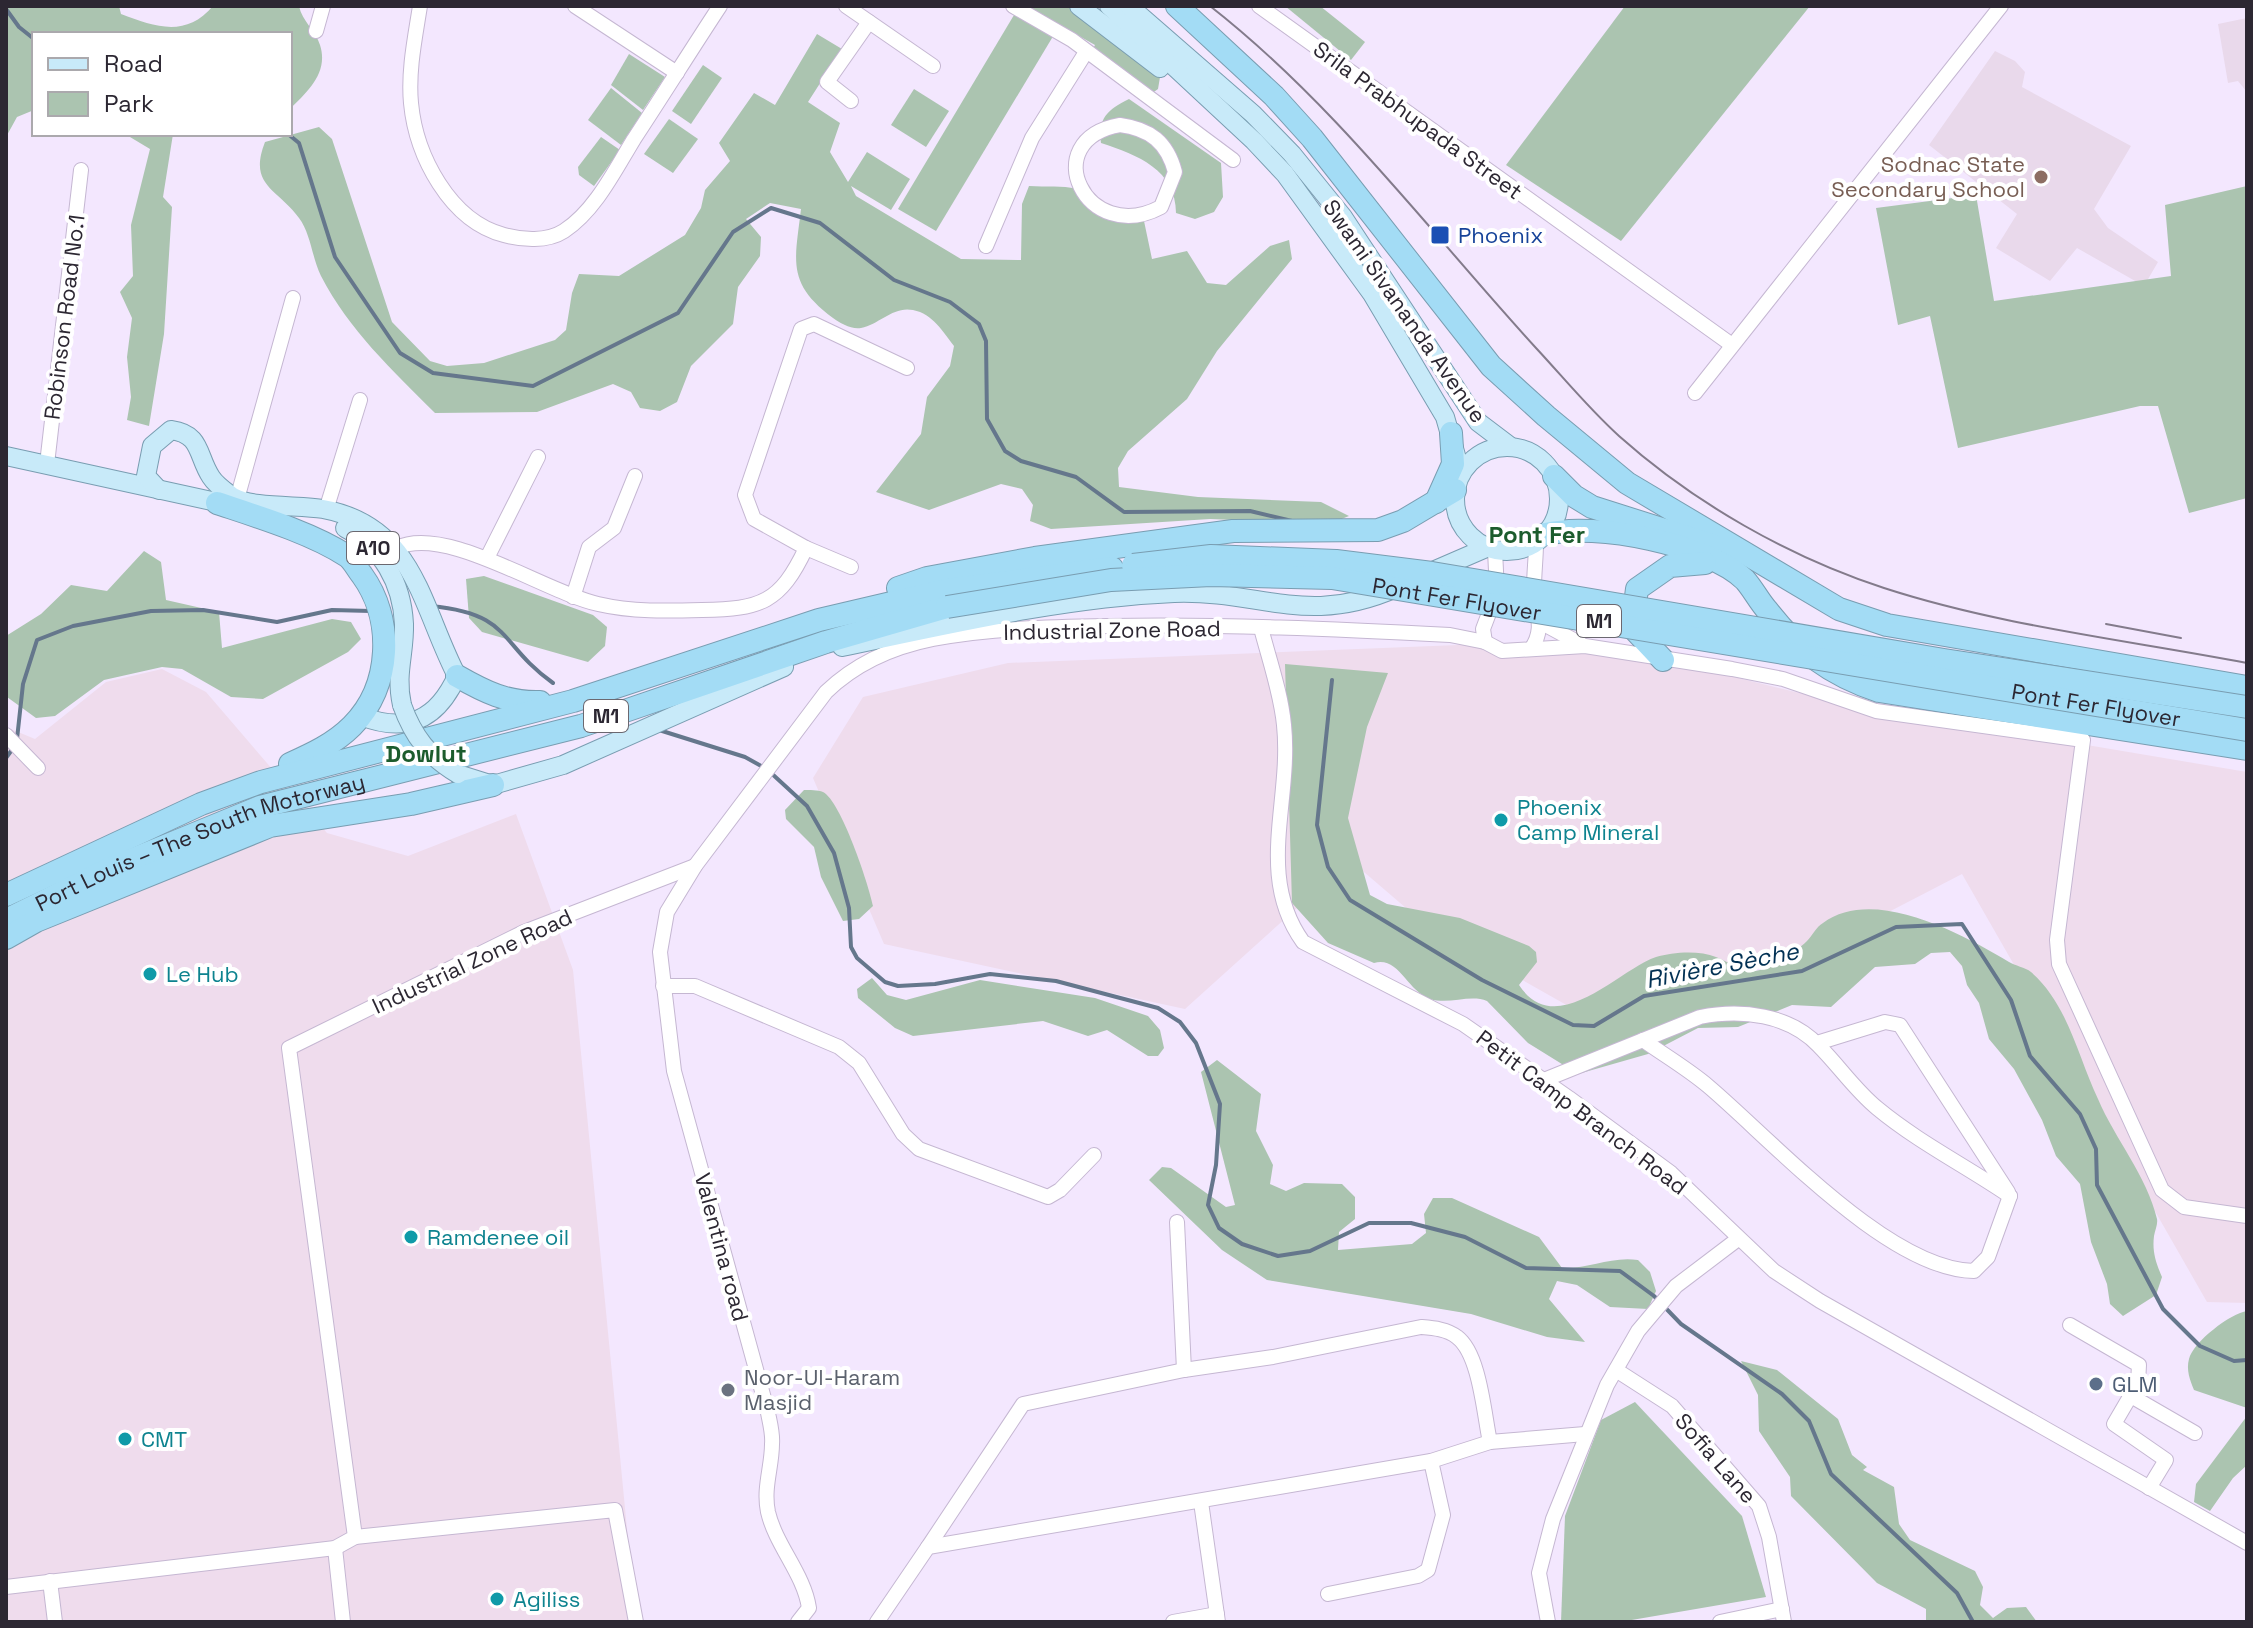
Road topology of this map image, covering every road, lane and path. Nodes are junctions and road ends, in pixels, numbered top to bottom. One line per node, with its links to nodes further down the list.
1 (323, 6): 14 (street)
2 (420, 6): 17 (street)
3 (575, 6): 17 (street)
4 (720, 6): 17 (street)
5 (846, 6): 13 (street)
6 (1013, 6): 15 (street)
7 (1079, 6): 21 (main road)
8 (1109, 6): 21 (main road)
9 (1129, 6): 31 (main road, Swami Sivananda Avenue)
10 (1177, 6): 51 (highway)
11 (1259, 6): 26 (street, Srila Prabhupada Street)
12 (2001, 6): 26 (street)
13 (869, 22): 16 (street); 18 (street)
14 (316, 31)
15 (1086, 52): 19 (street); 24 (street)
16 (933, 66)
17 (677, 73)
18 (851, 101)
19 (1161, 108): 20 (street); 22 (street)
20 (1150, 133): 20 (street)
21 (1254, 141): 30 (main road)
22 (1233, 160)
23 (81, 170): 35 (street, Robinson Road No.1)
24 (986, 246)
25 (293, 298): 41 (street)
26 (1732, 345): 28 (street)
27 (907, 368): 46 (street)
28 (1695, 393)
29 (360, 400): 43 (street)
30 (1451, 433): 39 (main road); 42 (highway)
31 (1511, 447): 37 (main road); 39 (main road)
32 (6, 456): 35 (main road, A10)
33 (538, 457): 48 (street)
34 (147, 463): 38 (main road); 40 (main road); 41 (main road)
35 (47, 464): 38 (main road, A10)
36 (635, 476): 52 (street)
37 (1554, 476): 44 (main road); 51 (highway)
38 (111, 479): 40 (main road, A10)
39 (1458, 482): 42 (highway); 47 (main road)
40 (159, 490): 41 (main road, A10)
41 (227, 501): 43 (main road); 69 (highway); 74 (main road, A10, bridge)
42 (1436, 503): 58 (highway)
43 (326, 510): 45 (main road)
44 (1541, 538): 47 (main road); 49 (highway); 55 (street)
45 (397, 548): 48 (street); 65 (main road)
46 (806, 548): 50 (street); 52 (street)
47 (1491, 549): 54 (street); 64 (main road)
48 (487, 558): 52 (street)
49 (1718, 561): 63 (highway); 72 (highway)
50 (851, 567)
51 (1787, 577): 66 (highway)
52 (573, 597)
53 (947, 599): 58 (highway, Port Louis – The South Motorway / M1); 59 (highway, Port Louis – The South Motorway / M1); 68 (highway, Pont Fer Flyover / M1, bridge); 70 (highway, Pont Fer Flyover / M1, bridge)
54 (1485, 622): 57 (street); 60 (street)
55 (1540, 622): 61 (street); 62 (street)
56 (1261, 628): 57 (street, Industrial Zone Road); 76 (street, Industrial Zone Road); 85 (street, Petit Camp Branch Road)
57 (1450, 635): 60 (street)
58 (761, 638): 67 (highway, Port Louis – The South Motorway / M1)
59 (826, 642): 64 (highway); 78 (highway, Port Louis – The South Motorway / M1)
60 (1485, 642): 62 (street)
61 (1585, 646): 62 (street); 63 (street)
62 (1531, 649)
63 (1663, 660): 88 (street)
64 (768, 673): 74 (main road)
65 (457, 676): 67 (highway); 69 (main road)
66 (2247, 687)
67 (573, 701): 75 (highway, Port Louis – The South Motorway / M1)
68 (2247, 707)
69 (361, 716): 75 (highway)
70 (2247, 730)
71 (6, 735): 73 (street)
72 (2247, 749)
73 (38, 768)
74 (493, 785): 79 (highway)
75 (201, 804): 77 (highway, Port Louis – The South Motorway / M1)
76 (695, 866): 82 (street, Valentina road); 101 (street, Industrial Zone Road)
77 (6, 895)
78 (6, 920)
79 (36, 921): 80 (highway); 81 (highway)
80 (6, 927)
81 (6, 938)
82 (663, 986): 86 (street); 113 (street, Valentina road)
83 (1643, 1040): 84 (street); 85 (street); 87 (street)
84 (1817, 1043): 87 (street); 87 (street)
85 (1544, 1080): 90 (street, Petit Camp Branch Road)
86 (1094, 1155)
87 (2010, 1196)
88 (2247, 1216)
89 (1177, 1222): 92 (street)
90 (1738, 1239): 93 (street); 99 (street, Petit Camp Branch Road)
91 (2070, 1325): 94 (street)
92 (1184, 1370): 97 (street); 103 (street)
93 (1616, 1370): 96 (street); 108 (street, Sofia Lane)
94 (2131, 1396): 95 (street); 99 (street)
95 (2195, 1433)
96 (1585, 1434): 97 (street); 116 (street)
97 (1490, 1442): 98 (street)
98 (1431, 1461): 100 (street); 107 (street)
99 (2149, 1488): 102 (street, Petit Camp Branch Road)
100 (1201, 1502): 103 (street); 109 (street)
101 (355, 1537): 104 (street); 112 (street)
102 (2247, 1543)
103 (928, 1547): 114 (street)
104 (335, 1548): 105 (street); 111 (street)
105 (50, 1581): 106 (street); 110 (street)
106 (6, 1587)
107 (1328, 1594)
108 (1783, 1616): 117 (street)
109 (1218, 1618): 115 (street)
110 (55, 1622)
111 (343, 1622)
112 (636, 1622)
113 (798, 1622)
114 (877, 1622)
115 (1173, 1622)
116 (1548, 1622)
117 (1720, 1622)

